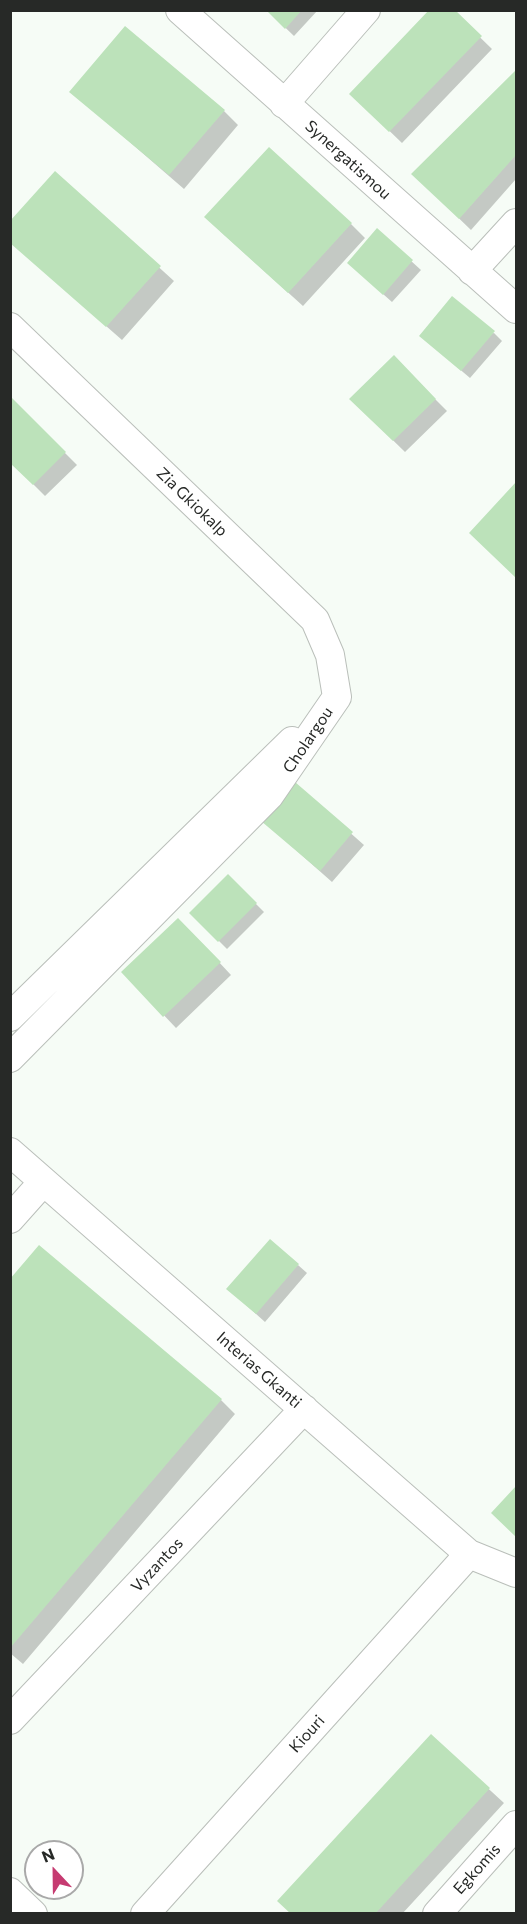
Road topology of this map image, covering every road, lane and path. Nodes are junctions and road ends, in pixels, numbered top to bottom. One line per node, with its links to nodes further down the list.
1 (180, 10): 3 (street, Synergatismou)
2 (366, 10): 3 (street)
3 (284, 104): 5 (street, Synergatismou)
4 (516, 223): 5 (street)
5 (472, 271): 6 (street, Synergatismou)
6 (516, 309)
7 (10, 327): 8 (street, Zia Gkiokalp)
8 (337, 697): 9 (street, Cholargou); 10 (street, Cholargou)
9 (10, 1017)
10 (10, 1058)
11 (10, 1152): 12 (street, Interias Gkanti)
12 (42, 1182): 13 (street); 14 (street, Interias Gkanti)
13 (10, 1219)
14 (304, 1409): 15 (street, Interias Gkanti); 17 (street, Vyzantos)
15 (469, 1554): 16 (street, Interias Gkanti); 21 (street, Kiouri)
16 (516, 1574)
17 (10, 1720)
18 (516, 1825): 22 (street, Egkomis)
19 (10, 1892): 20 (street)
20 (33, 1914)
21 (146, 1914)
22 (437, 1914)

